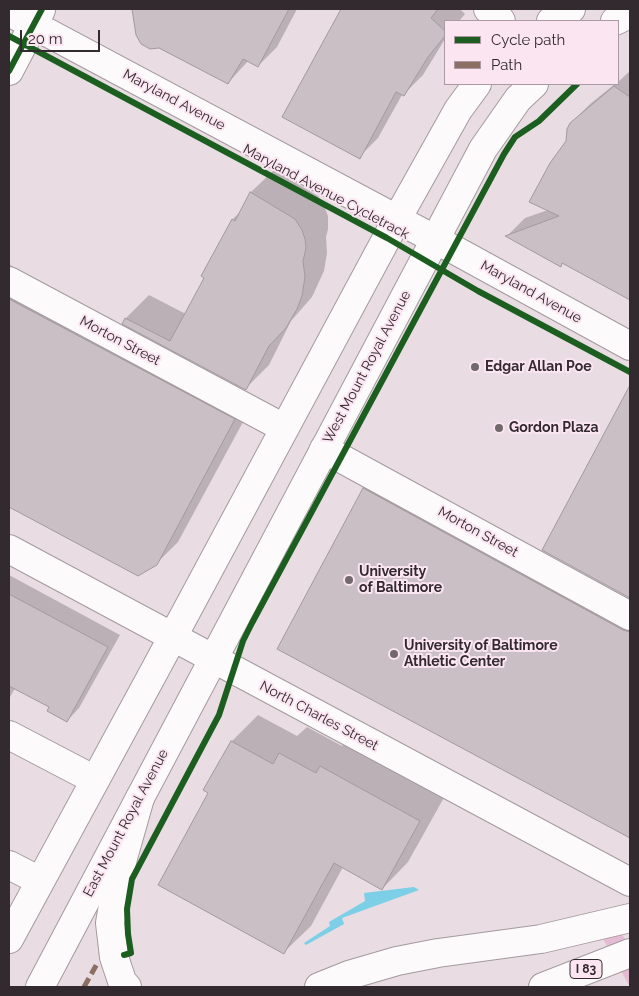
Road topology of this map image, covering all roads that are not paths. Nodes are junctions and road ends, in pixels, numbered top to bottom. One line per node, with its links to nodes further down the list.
1 (488, 9): 7 (main road)
2 (551, 9): 8 (main road)
3 (571, 9): 9 (main road)
4 (9, 12): 6 (main road, Maryland Avenue)
5 (630, 14): 10 (main road)
6 (38, 17): 11 (main road); 14 (main road, Maryland Avenue)
7 (500, 20)
8 (540, 20)
9 (552, 20)
10 (617, 20)
11 (9, 72)
12 (476, 85): 14 (main road)
13 (533, 85): 15 (main road, West Mount Royal Avenue)
14 (397, 219): 15 (main road, Maryland Avenue); 18 (main road)
15 (435, 239): 17 (main road, Maryland Avenue); 19 (main road, West Mount Royal Avenue)
16 (9, 281): 18 (main road, Morton Street)
17 (630, 346)
18 (284, 428): 22 (main road)
19 (324, 449): 21 (main road, Morton Street); 23 (main road, West Mount Royal Avenue)
20 (9, 549): 22 (main road, North Charles Street)
21 (630, 616)
22 (173, 638): 23 (main road, North Charles Street); 25 (main road)
23 (213, 659): 26 (main road, East Mount Royal Avenue); 29 (main road, North Charles Street)
24 (9, 735): 25 (main road)
25 (95, 780): 28 (main road)
26 (140, 798): 33 (main road, East Mount Royal Avenue); 34 (main road)
27 (9, 865): 28 (main road)
28 (40, 881): 31 (main road)
29 (630, 882)
30 (630, 918): 35 (main road)
31 (9, 938)
32 (630, 953): 36 (main road, I 83)
33 (40, 987)
34 (127, 987)
35 (319, 987)
36 (543, 987)

